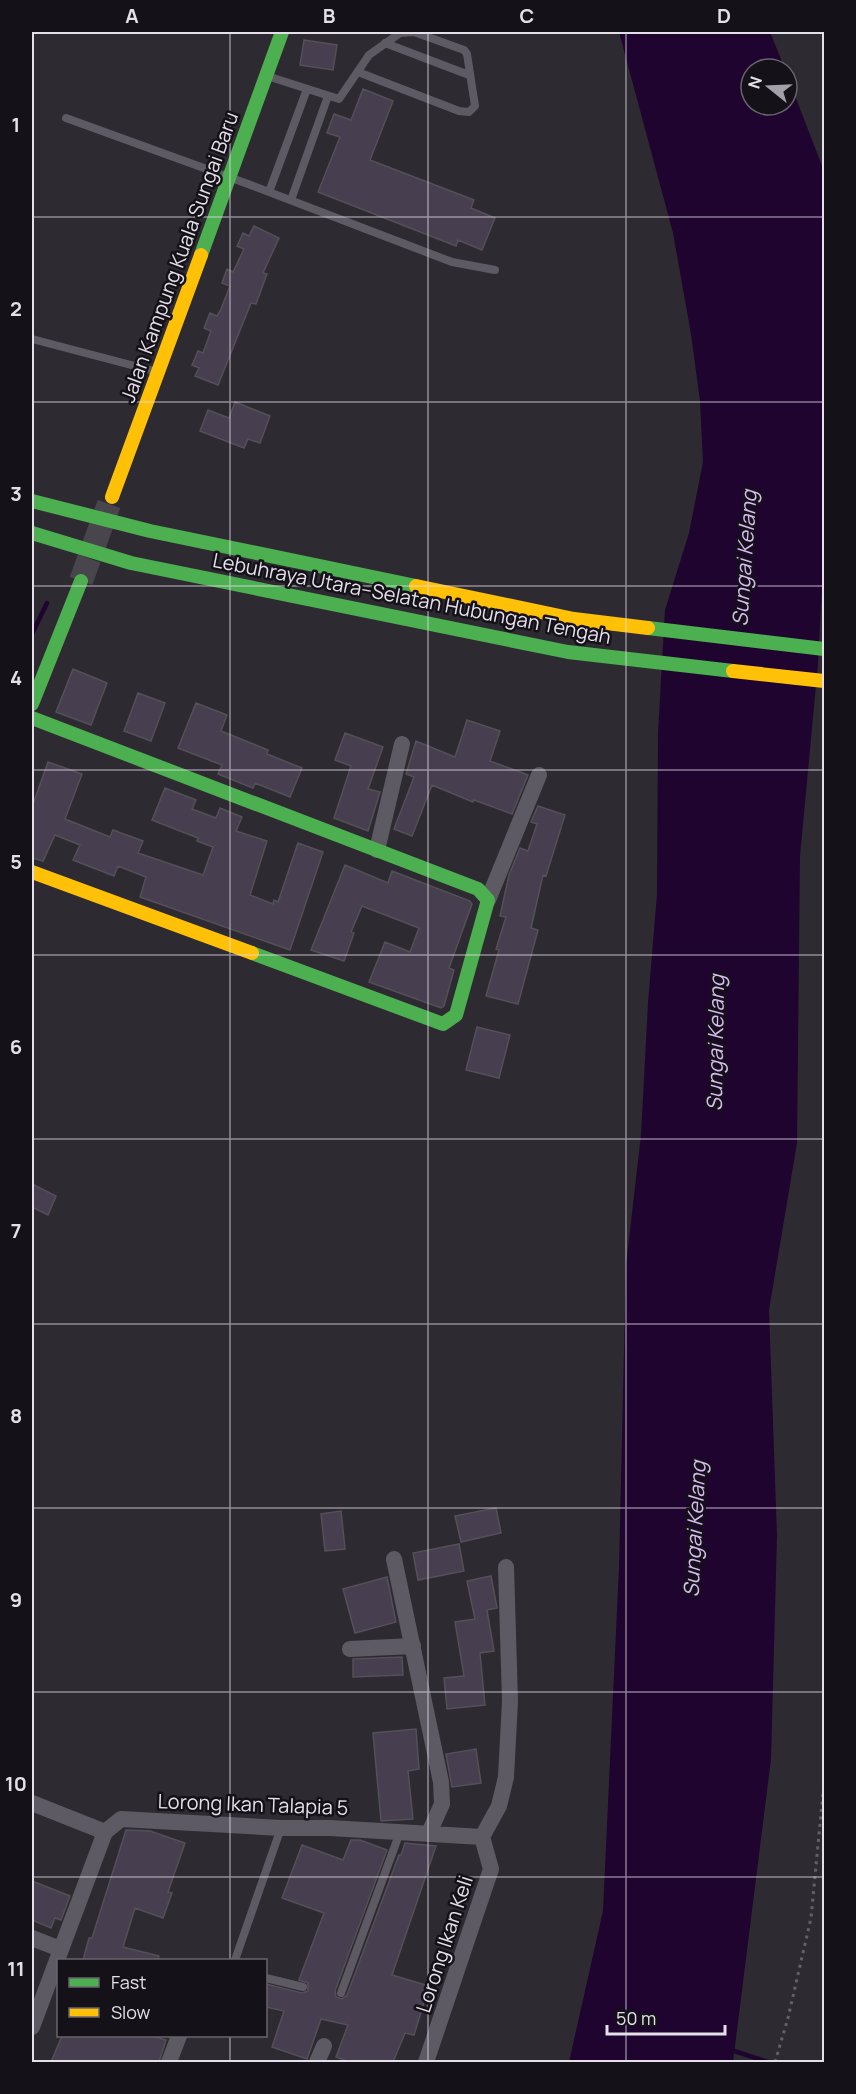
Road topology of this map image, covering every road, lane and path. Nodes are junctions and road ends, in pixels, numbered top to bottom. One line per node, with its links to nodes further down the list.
1 (282, 32): 5 (main road, Jalan Kampung Kuala Sungai Baru)
2 (385, 43): 3 (lane); 4 (lane); 4 (lane)
3 (358, 72): 4 (lane); 7 (lane)
4 (469, 75)
5 (267, 76): 6 (lane); 9 (main road, Jalan Kampung Kuala Sungai Baru)
6 (307, 88): 7 (lane); 10 (lane)
7 (328, 96): 11 (lane)
8 (66, 118): 9 (lane)
9 (229, 178): 10 (lane); 14 (main road, Jalan Kampung Kuala Sungai Baru)
10 (269, 192): 11 (lane)
11 (291, 200): 12 (lane)
12 (495, 270)
13 (32, 339): 14 (lane)
14 (158, 372): 15 (main road, Jalan Kampung Kuala Sungai Baru)
15 (112, 496)
16 (32, 501): 19 (main road, Lebuhraya Utara–Selatan Hubungan Tengah)
17 (32, 533): 20 (main road, Lebuhraya Utara–Selatan Hubungan Tengah)
18 (81, 581): 21 (main road)
19 (825, 649)
20 (825, 681)
21 (32, 704)
22 (32, 718): 25 (main road)
23 (402, 744): 25 (street)
24 (539, 775): 27 (street)
25 (377, 850): 27 (main road)
26 (32, 872): 27 (main road)
27 (488, 900)
28 (394, 1559): 30 (street)
29 (506, 1567): 38 (street)
30 (413, 1646): 31 (street); 37 (street)
31 (350, 1649)
32 (825, 1782): 51 (path)
33 (32, 1803): 35 (street)
34 (281, 1828): 35 (street, Lorong Ikan Talapia 5); 36 (street, Lorong Ikan Talapia 5); 41 (lane)
35 (105, 1832): 40 (street)
36 (400, 1832): 37 (street, Lorong Ikan Talapia 5); 44 (lane)
37 (429, 1833): 38 (street, Lorong Ikan Talapia 5)
38 (482, 1837): 50 (street, Lorong Ikan Keli)
39 (32, 1938): 40 (street)
40 (60, 1950): 45 (street)
41 (235, 1959)
42 (267, 1978): 43 (lane)
43 (303, 1987)
44 (341, 1994)
45 (32, 2027)
46 (179, 2037): 48 (street)
47 (324, 2046): 49 (street)
48 (169, 2062)
49 (317, 2062)
50 (426, 2062)
51 (776, 2062)

